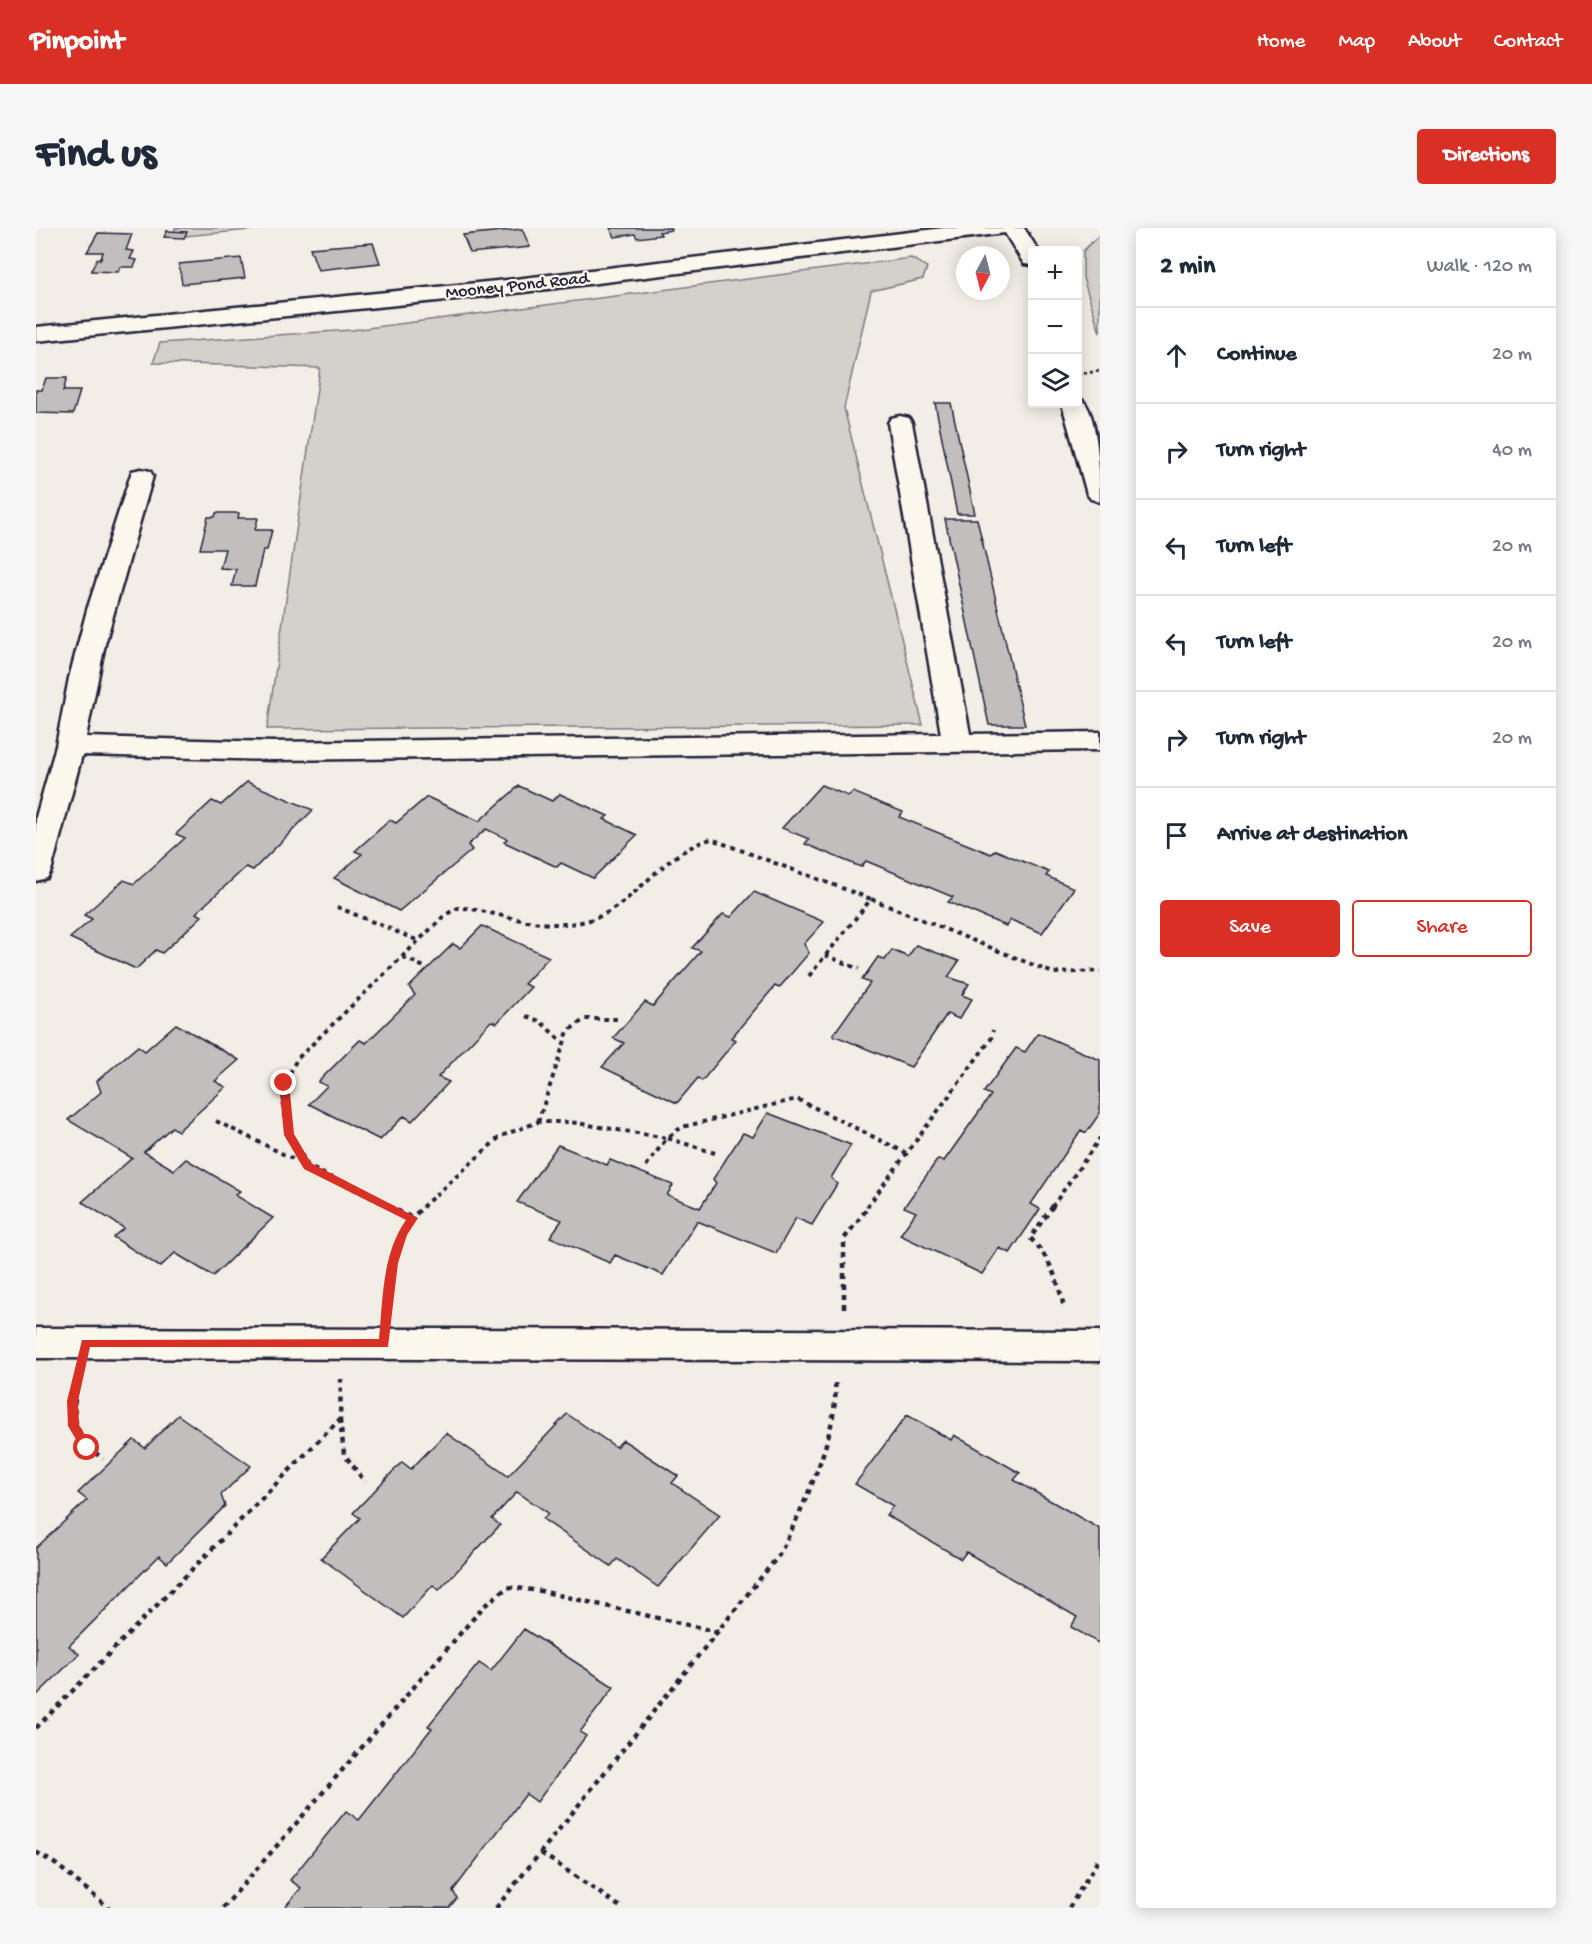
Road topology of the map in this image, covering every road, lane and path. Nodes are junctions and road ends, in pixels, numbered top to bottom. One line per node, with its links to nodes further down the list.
1 (998, 228): 4 (street, Mooney Pond Road)
2 (1013, 228): 3 (street)
3 (1028, 252)
4 (36, 334)
5 (1100, 371): 6 (path)
6 (1082, 374)
7 (1075, 408): 10 (street)
8 (900, 423): 12 (street)
9 (141, 476): 13 (street)
10 (1100, 494)
11 (1100, 741): 12 (street)
12 (957, 743): 13 (street)
13 (70, 746): 14 (street)
14 (36, 871)
15 (871, 898): 17 (path); 18 (path); 22 (path)
16 (337, 907): 17 (path)
17 (419, 941): 19 (path)
18 (825, 955): 21 (path); 23 (path)
19 (403, 957): 20 (path); 34 (path)
20 (424, 967)
21 (859, 969)
22 (1100, 971)
23 (809, 976)
24 (526, 1016): 27 (path)
25 (617, 1019): 27 (path)
26 (993, 1030): 33 (path)
27 (561, 1041): 29 (path)
28 (216, 1121): 34 (path)
29 (538, 1122): 30 (path); 36 (path)
30 (667, 1138): 32 (path); 33 (path); 35 (path)
31 (1100, 1138): 42 (path)
32 (715, 1153)
33 (906, 1153): 41 (path)
34 (308, 1166): 36 (path)
35 (646, 1166)
36 (413, 1218): 39 (path)
37 (36, 1343): 38 (street)
38 (86, 1343): 40 (street); 44 (path)
39 (384, 1343): 40 (street); 41 (street)
40 (342, 1344): 43 (path)
41 (838, 1345): 42 (street); 46 (path)
42 (1086, 1346)
43 (340, 1419): 45 (path); 47 (path)
44 (103, 1459)
45 (365, 1482)
46 (718, 1632): 49 (path); 52 (path)
47 (36, 1728)
48 (36, 1852): 51 (path)
49 (541, 1853): 53 (path); 54 (path)
50 (1100, 1857): 55 (path)
51 (109, 1908)
52 (223, 1908)
53 (496, 1908)
54 (622, 1908)
55 (1069, 1908)

